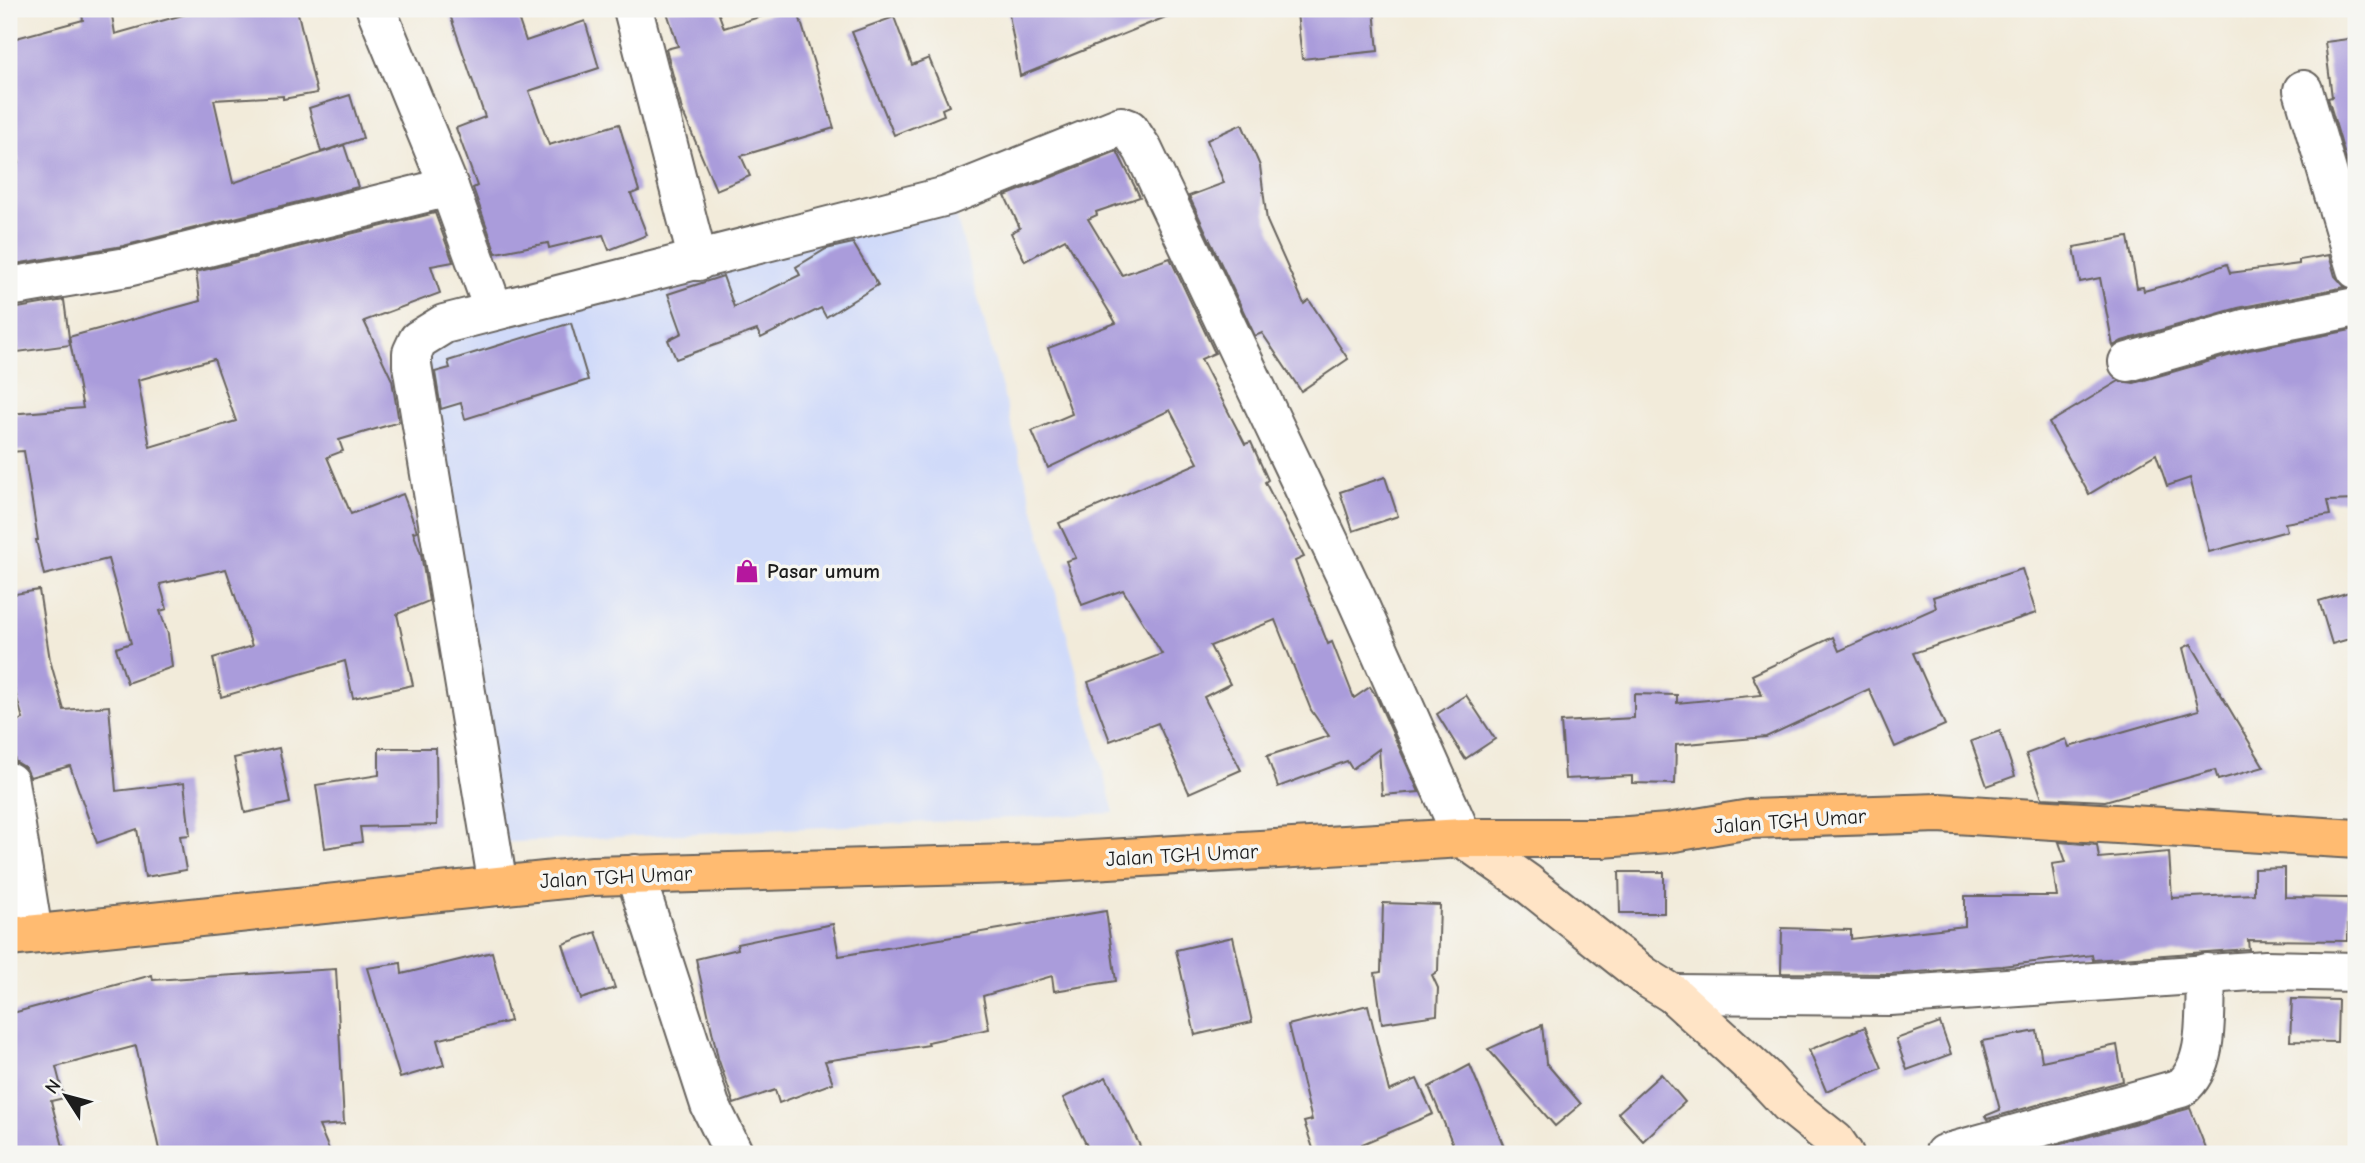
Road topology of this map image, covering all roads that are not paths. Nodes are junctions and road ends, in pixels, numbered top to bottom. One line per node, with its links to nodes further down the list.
1 (376, 9): 4 (street)
2 (633, 9): 5 (street)
3 (2303, 90): 6 (street)
4 (449, 187): 7 (street); 9 (street)
5 (698, 261): 9 (street); 12 (street)
6 (2356, 269)
7 (9, 286)
8 (2356, 307): 10 (street)
9 (494, 311): 15 (street)
10 (2128, 362)
11 (9, 782): 16 (street)
12 (1463, 838): 13 (main road, Jalan TGH Umar); 14 (main road, Jalan TGH Umar); 19 (street)
13 (2356, 839)
14 (635, 874): 15 (main road, Jalan TGH Umar); 21 (street)
15 (498, 886): 16 (main road, Jalan TGH Umar)
16 (21, 935)
17 (2356, 972): 18 (street)
18 (2206, 973): 19 (street); 22 (street)
19 (1673, 994): 20 (street)
20 (1833, 1150)
21 (734, 1154)
22 (1944, 1154)

